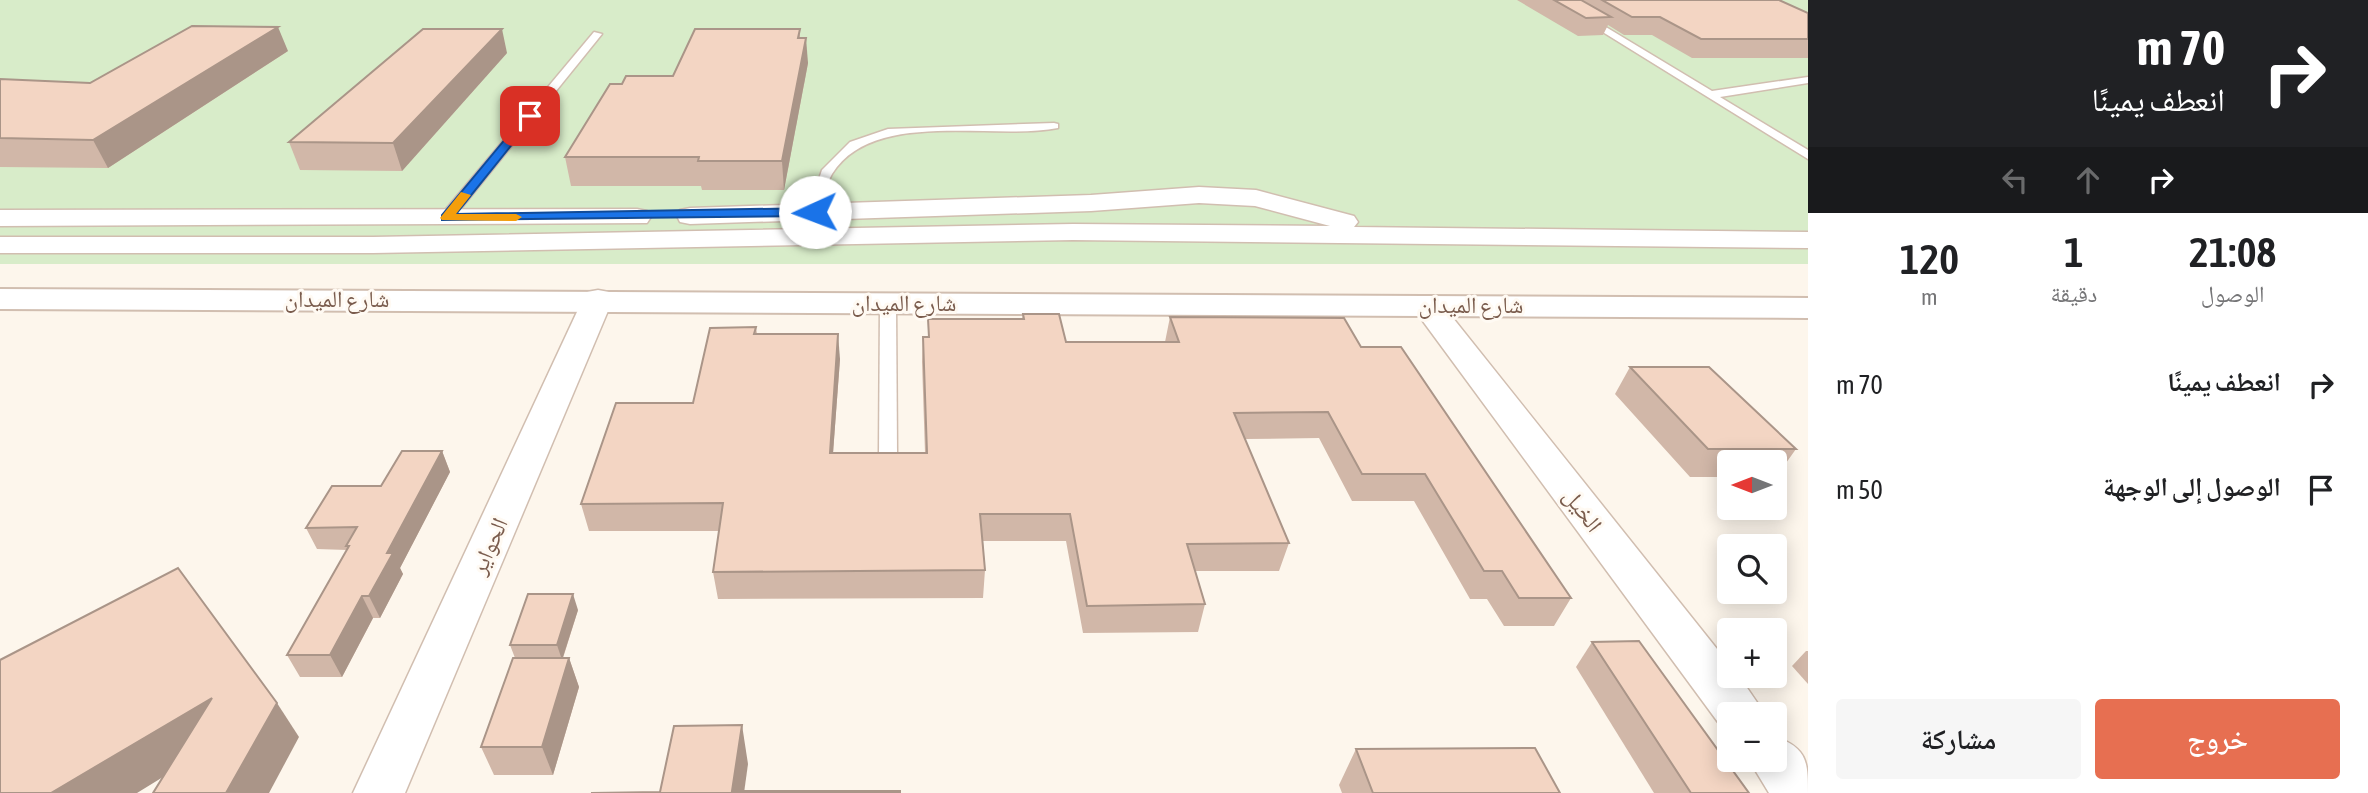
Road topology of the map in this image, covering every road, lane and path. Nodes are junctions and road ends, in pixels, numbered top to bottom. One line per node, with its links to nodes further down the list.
1 (1555, 0): 4 (lane)
2 (597, 34): 9 (lane)
3 (1808, 80): 4 (lane)
4 (1709, 94): 6 (lane)
5 (1054, 126): 7 (lane)
6 (1808, 155)
7 (815, 212): 9 (street); 10 (street)
8 (0, 218): 9 (street)
9 (446, 218)
10 (1402, 237): 11 (street); 12 (street)
11 (1808, 240)
12 (0, 245)
13 (0, 299): 14 (street, شارع الميدان)
14 (598, 299): 15 (street, شارع الميدان); 21 (street, الحواير)
15 (888, 304): 16 (street, شارع الميدان); 18 (lane)
16 (1426, 305): 17 (street, شارع الميدان); 19 (street, الخيل)
17 (1808, 308)
18 (888, 453)
19 (1731, 702)
20 (1784, 772): 22 (street)
21 (379, 793)
22 (1800, 793)

